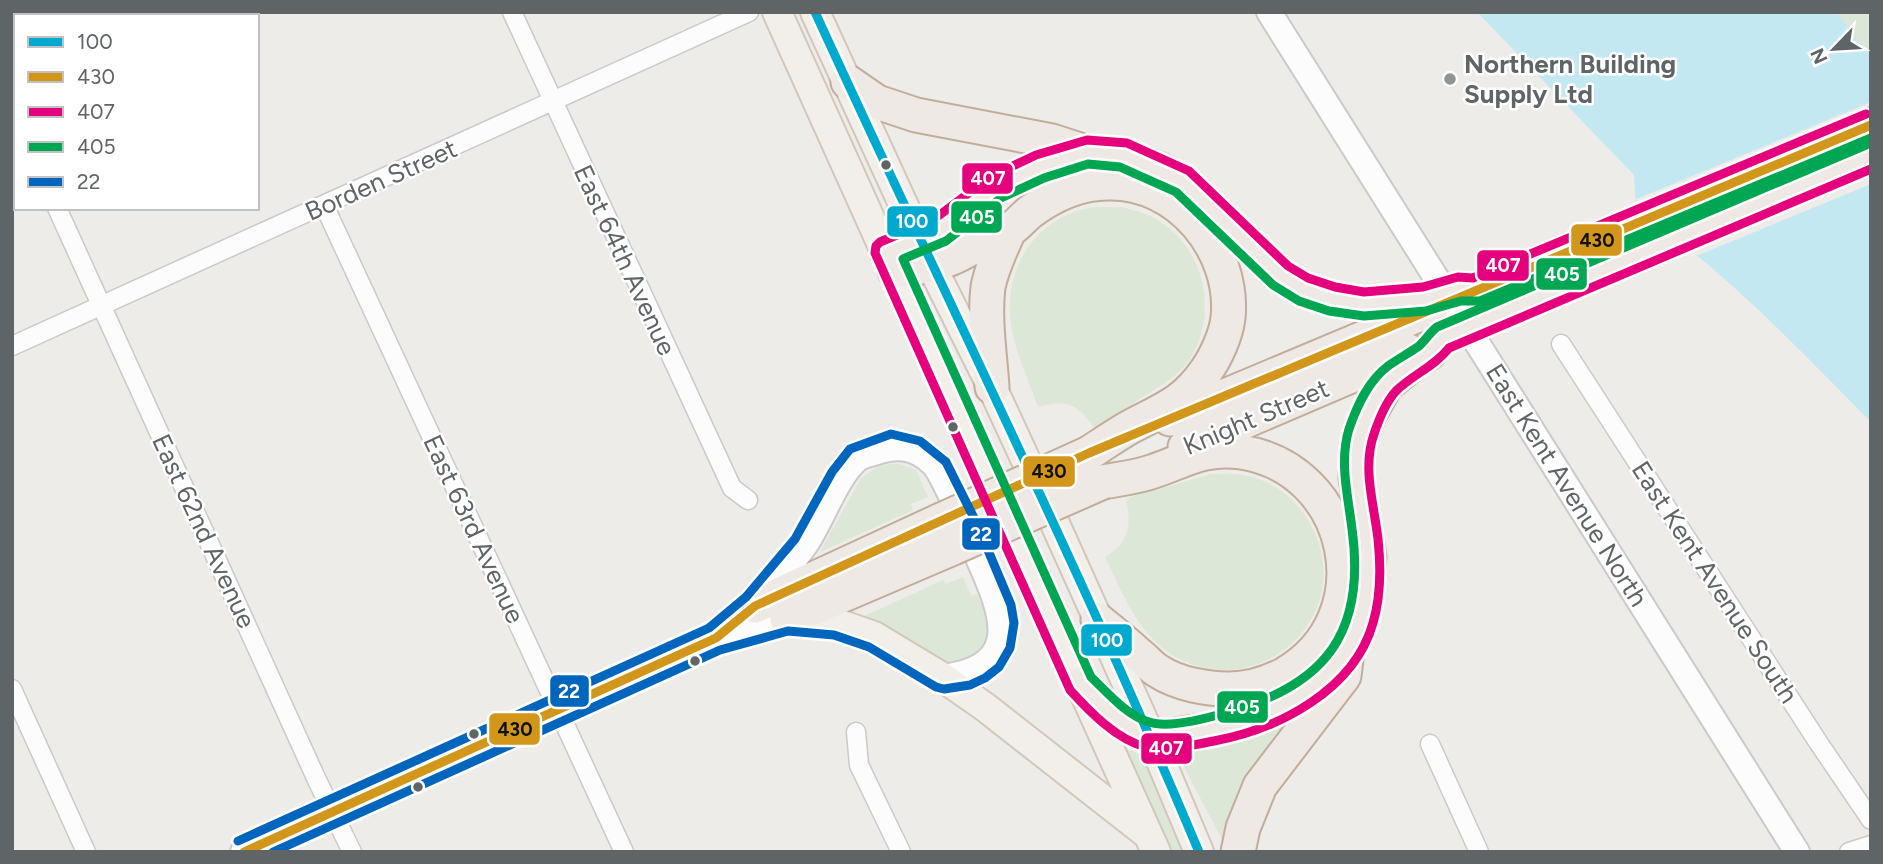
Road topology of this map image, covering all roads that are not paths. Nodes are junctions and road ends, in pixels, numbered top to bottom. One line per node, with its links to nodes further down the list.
1 (512, 12): 7 (street, East 64th Avenue)
2 (749, 12): 7 (street, Borden Street)
3 (777, 12): 15 (main road)
4 (816, 12): 6 (main road)
5 (1269, 12): 48 (main road, East Kent Avenue North)
6 (848, 82): 9 (highway); 14 (main road)
7 (552, 101): 11 (street, Borden Street); 22 (street, East 64th Avenue)
8 (1871, 125): 17 (highway, bridge)
9 (1086, 152): 14 (highway); 17 (highway)
10 (1871, 156): 17 (highway, Knight Street, bridge)
11 (324, 205): 16 (street, Borden Street); 32 (street, East 63rd Avenue)
12 (58, 210): 16 (street, East 62nd Avenue)
13 (1009, 231): 14 (highway); 20 (highway); 21 (highway)
14 (925, 252): 15 (highway); 20 (main road)
15 (891, 262): 30 (main road)
16 (100, 306): 19 (street, Borden Street); 36 (street, East 62nd Avenue)
17 (1432, 315): 21 (highway, Knight Street); 28 (highway)
18 (1561, 344): 37 (street, East Kent Avenue South)
19 (12, 346)
20 (992, 387): 26 (main road)
21 (1096, 467): 23 (highway, Knight Street, bridge); 26 (highway)
22 (748, 500)
23 (947, 534): 24 (highway, Knight Street); 25 (highway, Knight Street)
24 (755, 606): 27 (main road, Knight Street); 29 (main road)
25 (787, 619): 27 (main road, Knight Street); 29 (main road)
26 (1098, 620): 34 (main road)
27 (716, 638): 32 (main road, Knight Street)
28 (1347, 650): 34 (highway); 46 (highway)
29 (942, 677): 38 (main road)
30 (1081, 684): 34 (highway); 38 (main road)
31 (12, 690): 40 (street)
32 (558, 708): 36 (main road, Knight Street); 43 (street, East 63rd Avenue)
33 (856, 732): 44 (street)
34 (1150, 735): 45 (main road)
35 (1430, 744): 47 (street)
36 (332, 811): 41 (main road, Knight Street); 42 (street, East 62nd Avenue)
37 (1871, 820)
38 (1152, 844)
39 (1871, 845): 49 (street)
40 (86, 852)
41 (243, 852)
42 (352, 852)
43 (624, 852)
44 (901, 852)
45 (1199, 852)
46 (1238, 852)
47 (1479, 852)
48 (1797, 852)
49 (1849, 852)

